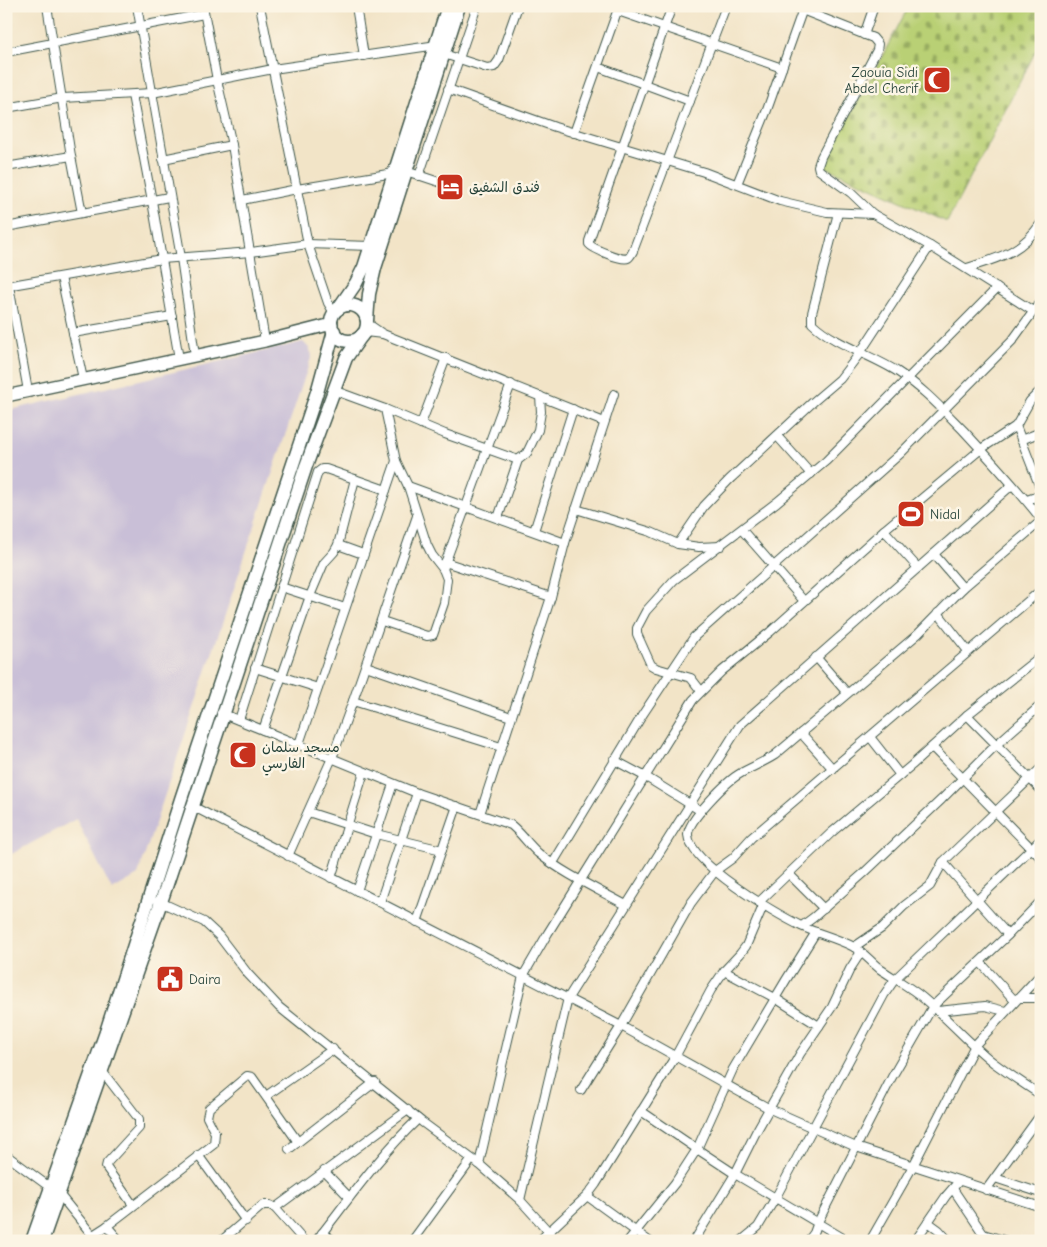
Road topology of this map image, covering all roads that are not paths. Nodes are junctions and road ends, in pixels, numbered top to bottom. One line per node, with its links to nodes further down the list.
1 (47, 6): 19 (street)
2 (137, 6): 16 (street)
3 (260, 6): 27 (street)
4 (356, 6): 23 (street)
5 (448, 6): 21 (main road)
6 (459, 6): 21 (main road)
7 (477, 6): 24 (street)
8 (518, 6): 24 (street)
9 (672, 6): 17 (street)
10 (726, 6): 20 (street)
11 (792, 6): 13 (street)
12 (874, 6): 18 (street)
13 (803, 8): 18 (street); 26 (street)
14 (619, 9): 17 (street); 25 (street)
15 (204, 10): 16 (street); 28 (street)
16 (140, 26): 19 (street); 31 (street)
17 (664, 27): 20 (street); 29 (street)
18 (864, 35): 53 (street)
19 (53, 43): 22 (street); 33 (street)
20 (711, 44): 26 (street); 34 (street)
21 (440, 50): 23 (street); 24 (street); 43 (main road)
22 (6, 52)
23 (364, 56): 27 (street)
24 (458, 60): 30 (street)
25 (598, 67): 29 (street); 36 (street)
26 (782, 68): 45 (street)
27 (273, 69): 28 (street); 47 (street)
28 (217, 80): 31 (street); 37 (street)
29 (644, 84): 34 (street); 38 (street)
30 (448, 89): 36 (street); 44 (street)
31 (152, 93): 32 (street); 40 (street)
32 (132, 94): 33 (street); 50 (street)
33 (63, 98): 35 (street); 39 (street)
34 (690, 101): 41 (street)
35 (6, 108)
36 (574, 133): 38 (street)
37 (232, 145): 40 (street); 49 (street)
38 (621, 148): 41 (street); 41 (street)
39 (71, 156): 42 (street); 51 (street)
40 (163, 159): 48 (street)
41 (668, 160): 45 (street)
42 (6, 167)
43 (400, 172): 44 (street); 47 (street); 57 (main road); 70 (main road)
44 (419, 176): 46 (street)
45 (738, 184): 52 (street)
46 (448, 185)
47 (297, 189): 49 (street); 56 (street)
48 (169, 197): 50 (street); 60 (street)
49 (242, 200): 59 (street)
50 (152, 201): 51 (street); 61 (street)
51 (82, 213): 55 (street)
52 (838, 213): 53 (street); 73 (street)
53 (873, 214): 58 (street)
54 (1041, 223): 62 (street)
55 (6, 227)
56 (308, 244): 57 (street); 59 (street); 69 (street)
57 (371, 246): 69 (main road)
58 (930, 246): 62 (street); 73 (street)
59 (251, 252): 60 (street); 72 (street)
60 (181, 258): 61 (street); 74 (street)
61 (162, 259): 63 (street); 68 (street)
62 (967, 268): 65 (street)
63 (61, 277): 64 (street); 71 (street)
64 (8, 286): 82 (street)
65 (997, 288): 67 (street); 77 (street)
66 (1041, 301): 67 (street)
67 (1033, 311): 88 (street)
68 (172, 316): 71 (street); 76 (street)
69 (334, 319): 70 (main road); 70 (main road); 72 (street); 147 (main road)
70 (365, 327): 75 (street); 80 (main road)
71 (73, 333): 78 (street)
72 (265, 341): 74 (street)
73 (860, 353): 77 (street); 93 (street)
74 (195, 355): 76 (street)
75 (446, 358): 79 (street); 90 (street)
76 (179, 359): 78 (street)
77 (907, 378): 88 (street); 99 (street)
78 (83, 379): 82 (street)
79 (511, 384): 85 (street); 95 (street)
80 (333, 390): 86 (street); 112 (main road)
81 (1041, 390): 91 (street)
82 (28, 391): 84 (street)
83 (614, 394): 89 (street)
84 (6, 396)
85 (540, 396): 87 (street); 97 (street)
86 (385, 409): 90 (street); 98 (street)
87 (573, 409): 89 (street); 116 (street)
88 (944, 411): 96 (street); 124 (street)
89 (604, 422): 108 (street)
90 (422, 424): 95 (street)
91 (1016, 426): 94 (street); 96 (street)
92 (1041, 432): 94 (street)
93 (777, 436): 99 (street); 118 (street)
94 (1021, 440): 104 (street)
95 (486, 449): 97 (street); 107 (street)
96 (981, 449): 101 (street); 115 (street)
97 (518, 460): 110 (street)
98 (396, 461): 102 (street); 103 (street)
99 (810, 474): 114 (street)
100 (355, 479): 103 (street); 113 (street); 119 (street)
101 (1012, 485): 106 (street); 122 (street)
102 (408, 486): 107 (street); 109 (street)
103 (386, 490): 121 (street)
104 (1041, 490)
105 (1041, 495): 106 (street)
106 (1027, 500): 111 (street)
107 (466, 506): 110 (street); 123 (street)
108 (576, 509): 117 (street); 118 (street)
109 (417, 516): 123 (street); 134 (street)
110 (498, 518): 116 (street)
111 (1041, 520): 127 (street)
112 (286, 525): 113 (street); 147 (main road)
113 (300, 529): 126 (street)
114 (742, 530): 120 (street); 124 (street)
115 (884, 530): 125 (street); 131 (street)
116 (534, 531): 117 (street)
117 (565, 543): 130 (street)
118 (678, 544): 120 (street)
119 (338, 545): 121 (street); 129 (street)
120 (721, 546): 140 (street)
121 (363, 554): 132 (street)
122 (934, 554): 125 (street); 127 (street)
123 (444, 566): 130 (street); 134 (street)
124 (774, 568): 131 (street); 140 (street)
125 (918, 568): 137 (street)
126 (281, 587): 129 (street); 139 (street)
127 (963, 588): 133 (street)
128 (1041, 590): 135 (street)
129 (310, 596): 132 (street); 141 (street)
130 (551, 597): 149 (street)
131 (804, 601): 143 (street)
132 (345, 608): 142 (street)
133 (938, 613): 135 (street); 144 (street)
134 (382, 621): 138 (street)
135 (968, 651): 153 (street)
136 (1041, 656): 148 (street)
137 (816, 657): 144 (street); 170 (street)
138 (366, 666): 145 (street); 149 (street)
139 (255, 668): 141 (street); 150 (street)
140 (670, 672): 143 (street); 159 (street)
141 (282, 677): 142 (street); 151 (street)
142 (318, 688): 154 (street)
143 (702, 691): 164 (street)
144 (847, 693): 152 (street)
145 (354, 701): 156 (street); 158 (street)
146 (1041, 705): 155 (street)
147 (218, 711): 150 (street); 171 (main road); 192 (main road)
148 (968, 714): 155 (street); 157 (street)
149 (511, 716): 156 (street)
150 (239, 720): 151 (street)
151 (263, 730): 154 (street)
152 (801, 733): 161 (street); 174 (street)
153 (870, 737): 161 (street); 163 (street)
154 (299, 744): 158 (street)
155 (996, 744): 165 (street); 166 (street)
156 (501, 747): 176 (street)
157 (932, 747): 163 (street); 165 (street)
158 (332, 758): 162 (street); 173 (street)
159 (614, 760): 164 (street); 185 (street)
160 (1041, 768): 166 (street)
161 (833, 769): 187 (street)
162 (364, 772): 167 (street); 177 (street)
163 (900, 775): 188 (street)
164 (646, 777): 170 (street); 190 (street)
165 (962, 778): 175 (street); 198 (street)
166 (1029, 779): 168 (street); 175 (street)
167 (393, 784): 169 (street); 178 (street)
168 (1041, 790)
169 (417, 793): 172 (street); 179 (street)
170 (690, 804): 174 (street); 197 (street)
171 (192, 806): 183 (street); 192 (main road)
172 (457, 806): 176 (street); 182 (street)
173 (308, 812): 177 (street); 183 (street)
174 (701, 812): 187 (street)
175 (995, 812): 181 (street); 186 (street)
176 (480, 814): 185 (street)
177 (348, 825): 178 (street); 189 (street)
178 (376, 834): 179 (street); 191 (street)
179 (401, 839): 182 (street); 195 (street)
180 (1041, 839): 181 (street)
181 (1031, 848): 184 (street); 193 (street)
182 (442, 850): 199 (street)
183 (288, 856): 189 (street)
184 (1041, 858)
185 (553, 862): 190 (street)
186 (943, 862): 193 (street); 203 (street)
187 (715, 870): 196 (street); 215 (street)
188 (789, 874): 196 (street); 198 (street)
189 (331, 878): 191 (street)
190 (581, 880): 197 (street); 207 (street)
191 (358, 892): 195 (street)
192 (155, 899): 218 (street); 220 (main road); 246 (main road)
193 (977, 900): 202 (street); 208 (street)
194 (1041, 901): 202 (street)
195 (380, 902): 199 (street)
196 (761, 904): 200 (street); 205 (street)
197 (626, 905): 209 (street)
198 (824, 909): 200 (street)
199 (417, 922): 207 (street)
200 (802, 926): 201 (street)
201 (816, 932): 203 (street); 210 (street)
202 (1008, 935): 204 (street)
203 (857, 950): 208 (street); 216 (street)
204 (980, 962): 212 (street); 213 (street)
205 (724, 971): 210 (street); 219 (street)
206 (1041, 974): 212 (street)
207 (523, 976): 209 (street); 238 (street)
208 (895, 979): 213 (street); 231 (street)
209 (568, 998): 215 (street); 251 (street)
210 (775, 998): 216 (street); 222 (street)
211 (1041, 998): 212 (street)
212 (1016, 999): 214 (street)
213 (936, 1008): 214 (street); 217 (street); 233 (street)
214 (1005, 1011): 217 (street)
215 (620, 1026): 219 (street); 223 (street)
216 (819, 1026): 226 (street)
217 (975, 1045): 224 (street); 239 (street)
218 (333, 1049): 221 (street); 225 (street)
219 (675, 1057): 222 (street); 228 (street)
220 (102, 1071): 246 (main road); 252 (street)
221 (374, 1082): 227 (street); 232 (street)
222 (727, 1086): 226 (street); 235 (street)
223 (581, 1090)
224 (1041, 1095)
225 (266, 1096): 232 (street); 237 (street)
226 (770, 1109): 231 (street); 241 (street)
227 (408, 1110): 230 (street); 240 (street)
228 (641, 1111): 235 (street); 248 (street)
229 (1041, 1114): 242 (street)
230 (418, 1119): 238 (street); 249 (street)
231 (812, 1129): 233 (street); 250 (street)
232 (298, 1142): 234 (street)
233 (856, 1148): 239 (street); 256 (street)
234 (289, 1149)
235 (697, 1149): 241 (street); 260 (street)
236 (6, 1155): 246 (street)
237 (198, 1155): 252 (street); 255 (street)
238 (476, 1162): 251 (street); 271 (street)
239 (913, 1166): 243 (street); 279 (street)
240 (324, 1171): 249 (street); 254 (street)
241 (735, 1174): 250 (street); 275 (street)
242 (995, 1178): 245 (street); 247 (street)
243 (959, 1181): 244 (street); 245 (street)
244 (953, 1189): 257 (street); 262 (street)
245 (986, 1190): 253 (street)
246 (55, 1191): 263 (street); 264 (main road); 265 (main road)
247 (1041, 1193)
248 (587, 1196): 259 (street); 260 (street)
249 (348, 1197): 261 (street)
250 (776, 1197): 256 (street); 276 (street)
251 (520, 1200): 259 (street)
252 (133, 1206): 258 (street)
253 (1041, 1207)
254 (274, 1208): 255 (street); 268 (street)
255 (246, 1221): 267 (street)
256 (818, 1222): 277 (street); 278 (street)
257 (928, 1222): 280 (street); 281 (street)
258 (107, 1226): 263 (street); 266 (street)
259 (548, 1232): 272 (street)
260 (636, 1232): 273 (street); 274 (street)
261 (322, 1233): 269 (street); 270 (street)
262 (983, 1234): 282 (street); 283 (street)
263 (95, 1238)
264 (32, 1241)
265 (42, 1241)
266 (120, 1241)
267 (221, 1241)
268 (304, 1241)
269 (316, 1241)
270 (334, 1241)
271 (412, 1241)
272 (539, 1241)
273 (628, 1241)
274 (649, 1241)
275 (694, 1241)
276 (741, 1241)
277 (808, 1241)
278 (848, 1241)
279 (870, 1241)
280 (915, 1241)
281 (949, 1241)
282 (988, 1241)
283 (1007, 1241)

